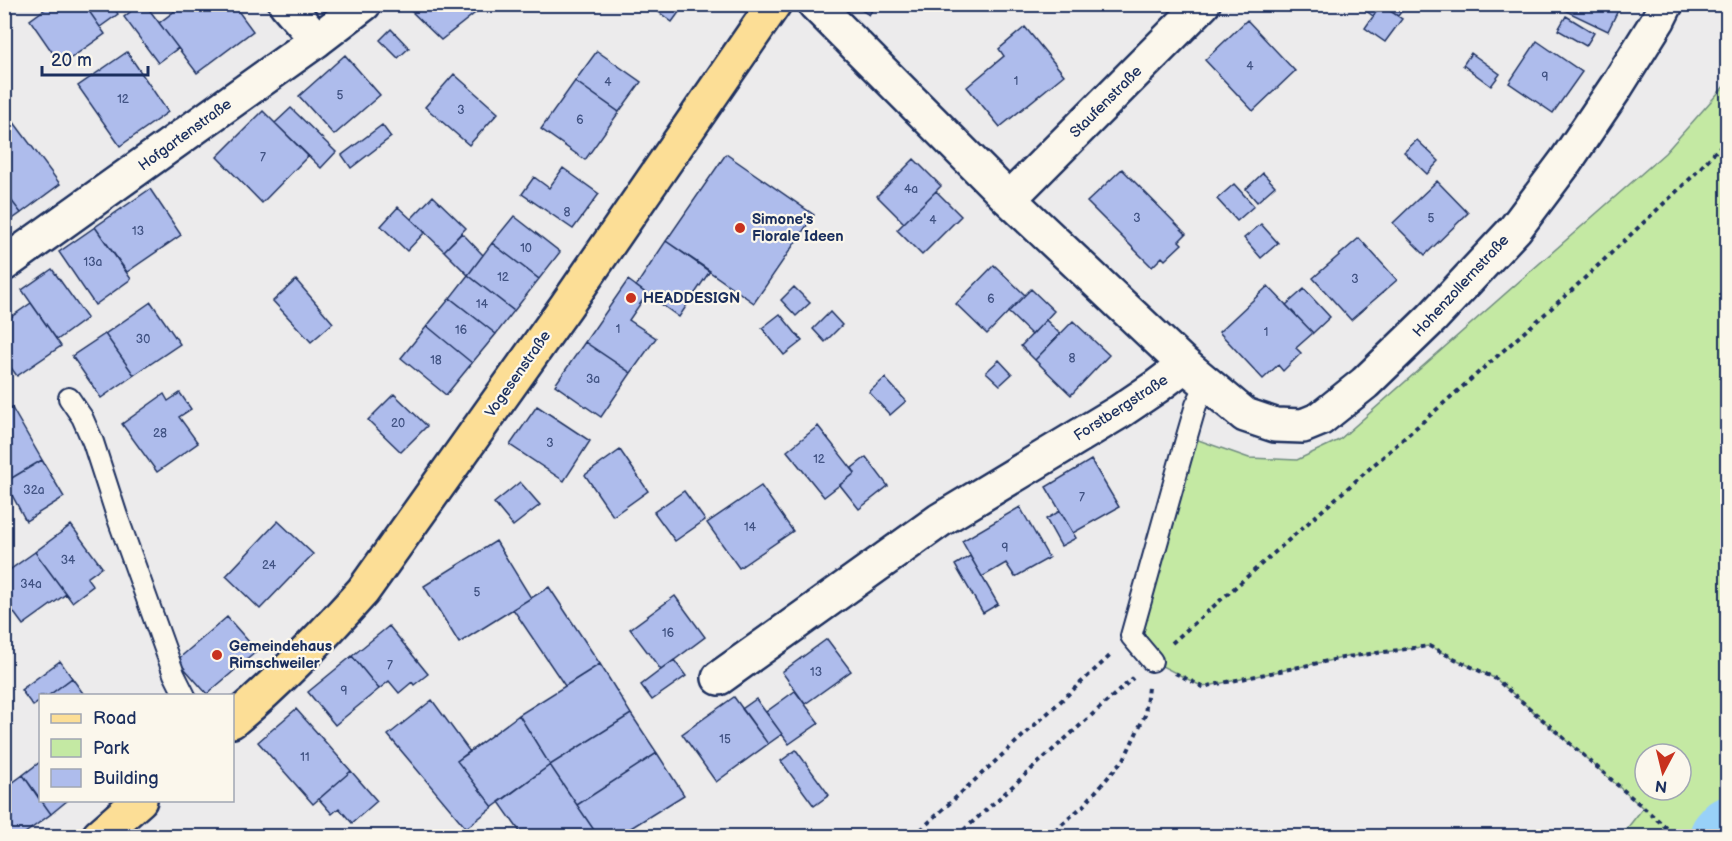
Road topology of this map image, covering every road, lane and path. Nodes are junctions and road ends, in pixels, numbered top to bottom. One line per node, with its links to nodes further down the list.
1 (286, 4): 7 (street)
2 (364, 4): 7 (street, Hofgartenstraße)
3 (774, 4): 17 (main road, Vogesenstraße)
4 (815, 4): 9 (street, Forstbergstraße)
5 (1203, 4): 9 (street, Staufenstraße)
6 (1666, 4): 11 (street, Hohenzollernstraße)
7 (317, 40): 10 (street, Hofgartenstraße)
8 (1728, 138): 14 (path)
9 (1009, 199): 11 (street, Forstbergstraße)
10 (4, 264)
11 (1196, 374): 13 (lane); 15 (street, Forstbergstraße)
12 (69, 398): 16 (lane)
13 (1131, 636): 14 (lane); 20 (path)
14 (1152, 661): 21 (path); 22 (path); 23 (path)
15 (718, 678)
16 (184, 694)
17 (234, 719)
18 (139, 802): 19 (main road)
19 (99, 837)
20 (914, 837)
21 (957, 837)
22 (1048, 837)
23 (1676, 837)

